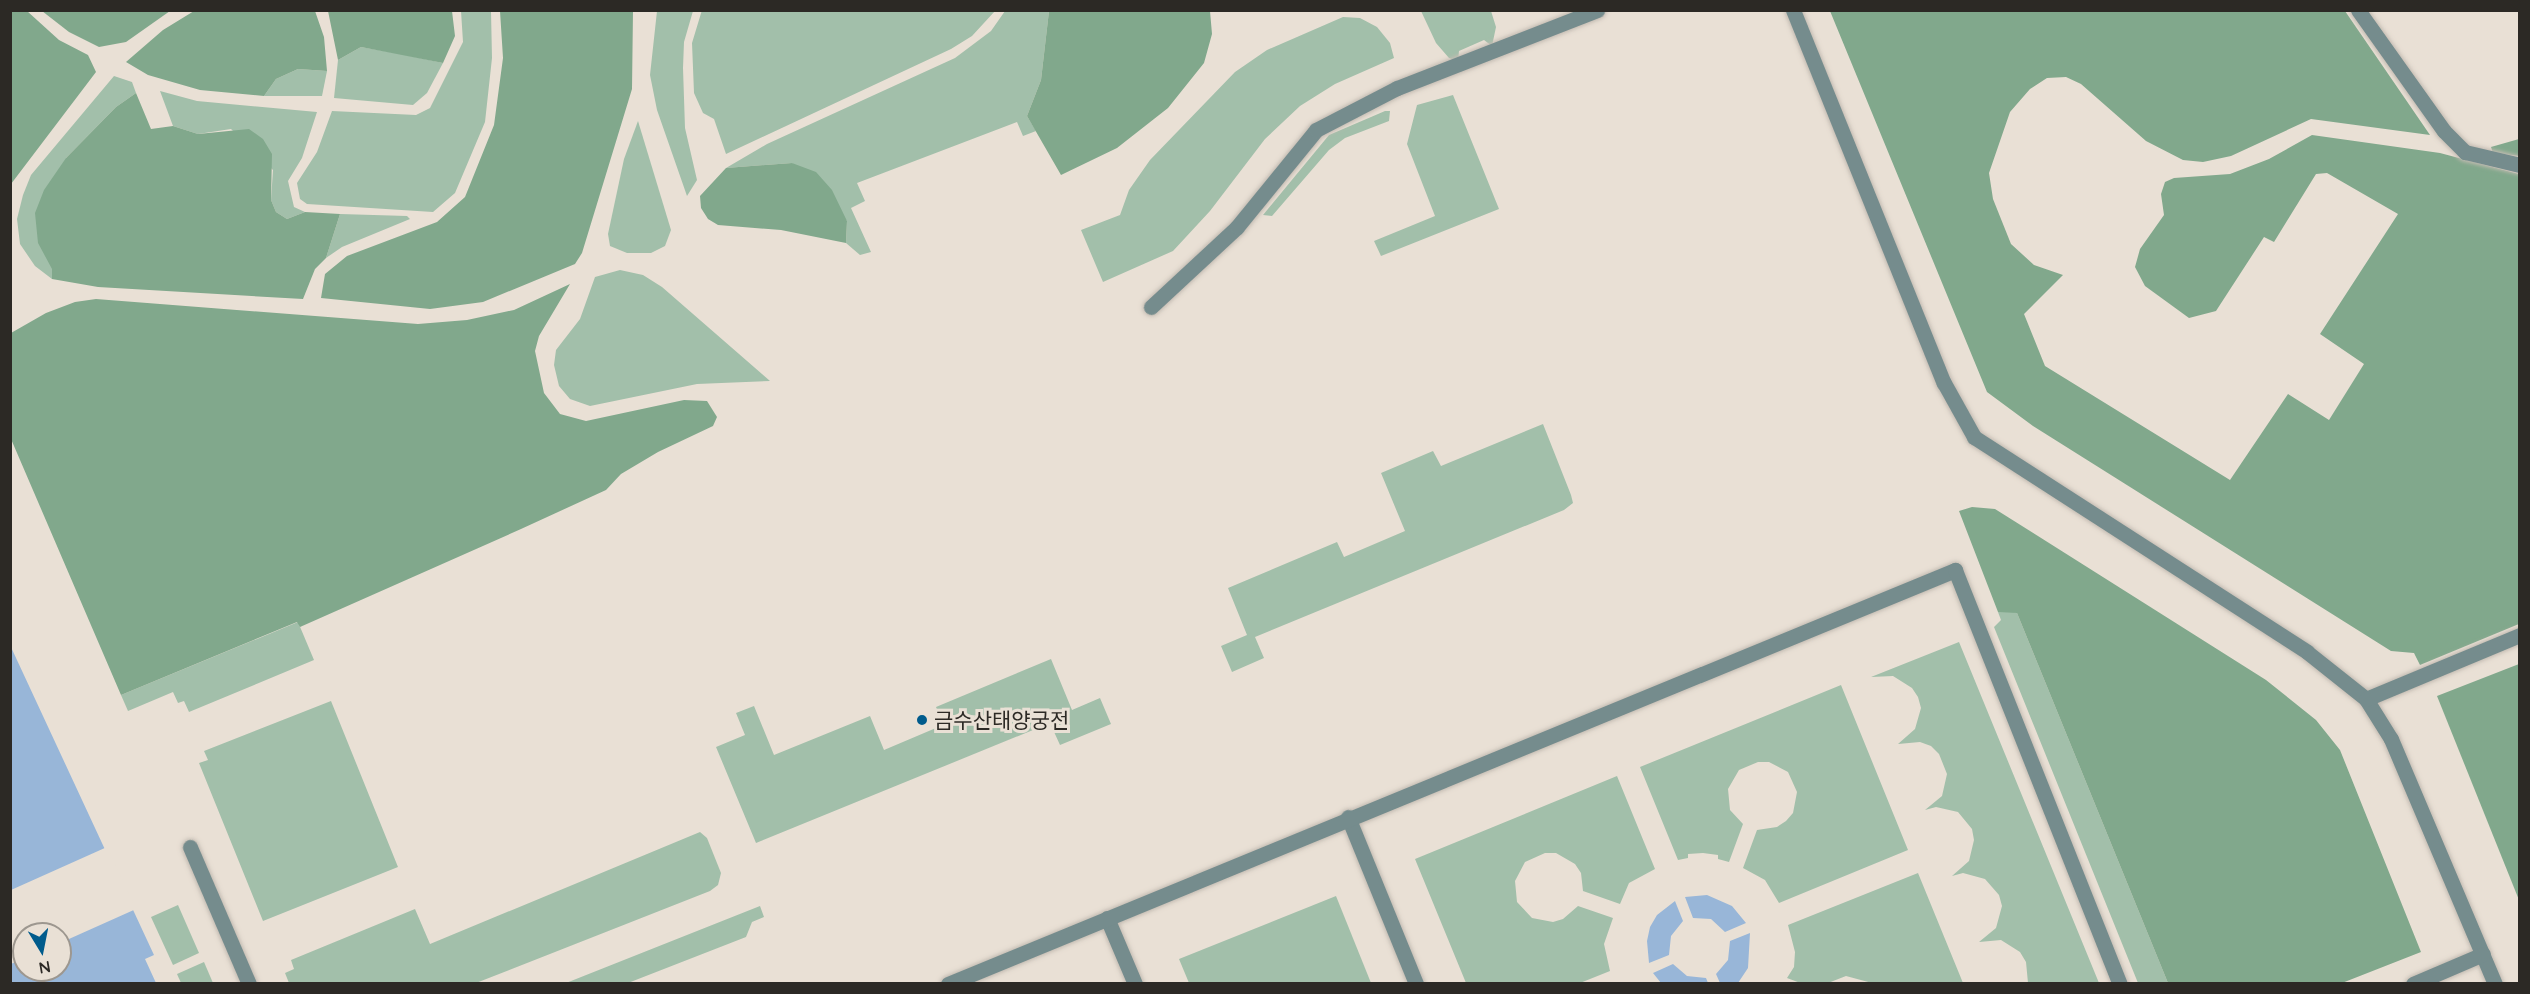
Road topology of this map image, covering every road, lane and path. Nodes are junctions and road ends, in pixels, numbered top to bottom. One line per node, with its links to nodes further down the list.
1 (1597, 10): 5 (street)
2 (1793, 10): 7 (street)
3 (2358, 10): 4 (street)
4 (2520, 165)
5 (1151, 308)
6 (2520, 635): 7 (street)
7 (2366, 699): 11 (street)
8 (1348, 817): 10 (street); 15 (street); 16 (street)
9 (190, 847): 12 (street)
10 (1107, 918): 13 (street); 14 (street)
11 (2483, 954): 17 (street); 18 (street)
12 (249, 984)
13 (948, 984)
14 (1135, 984)
15 (1416, 984)
16 (2120, 984)
17 (2413, 984)
18 (2495, 984)

